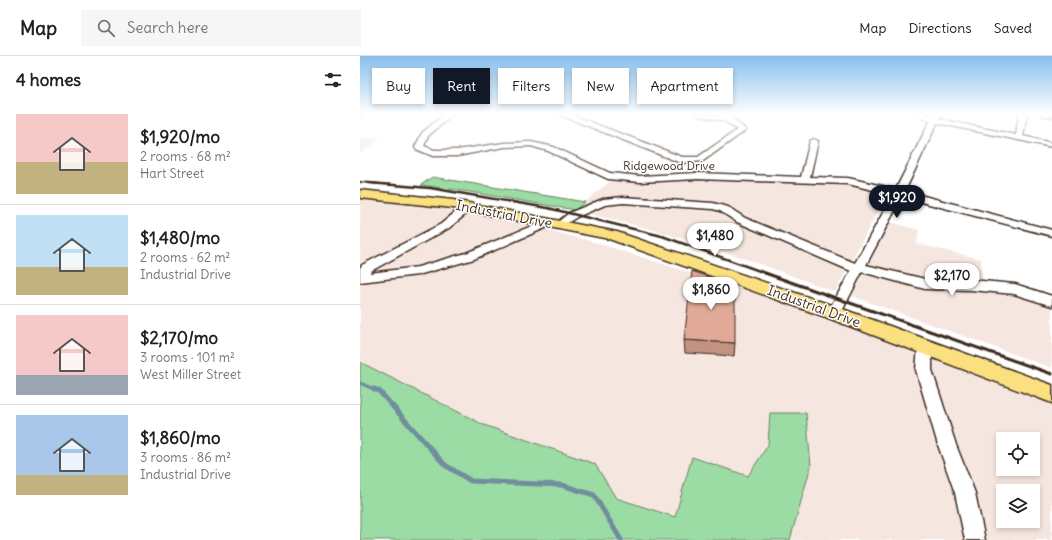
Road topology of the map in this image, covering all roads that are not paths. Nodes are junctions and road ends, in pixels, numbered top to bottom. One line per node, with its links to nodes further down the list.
1 (424, 137): 9 (street, Ridgewood Drive)
2 (622, 137): 3 (street)
3 (732, 137)
4 (926, 137): 10 (street)
5 (1013, 137): 6 (street)
6 (1019, 138): 8 (street)
7 (814, 141): 9 (street)
8 (1052, 145)
9 (805, 180): 10 (street, Ridgewood Drive)
10 (899, 193): 14 (street, Ridgewood Drive); 15 (street)
11 (360, 194): 12 (main road, Industrial Drive)
12 (468, 207): 13 (main road, Industrial Drive); 13 (street)
13 (553, 224): 15 (street); 17 (main road, Industrial Drive)
14 (1052, 233)
15 (858, 268): 16 (street); 17 (street)
16 (1052, 301)
17 (834, 313): 18 (main road, Industrial Drive)
18 (925, 347): 19 (main road, Industrial Drive); 20 (street)
19 (1052, 394)
20 (975, 540)

